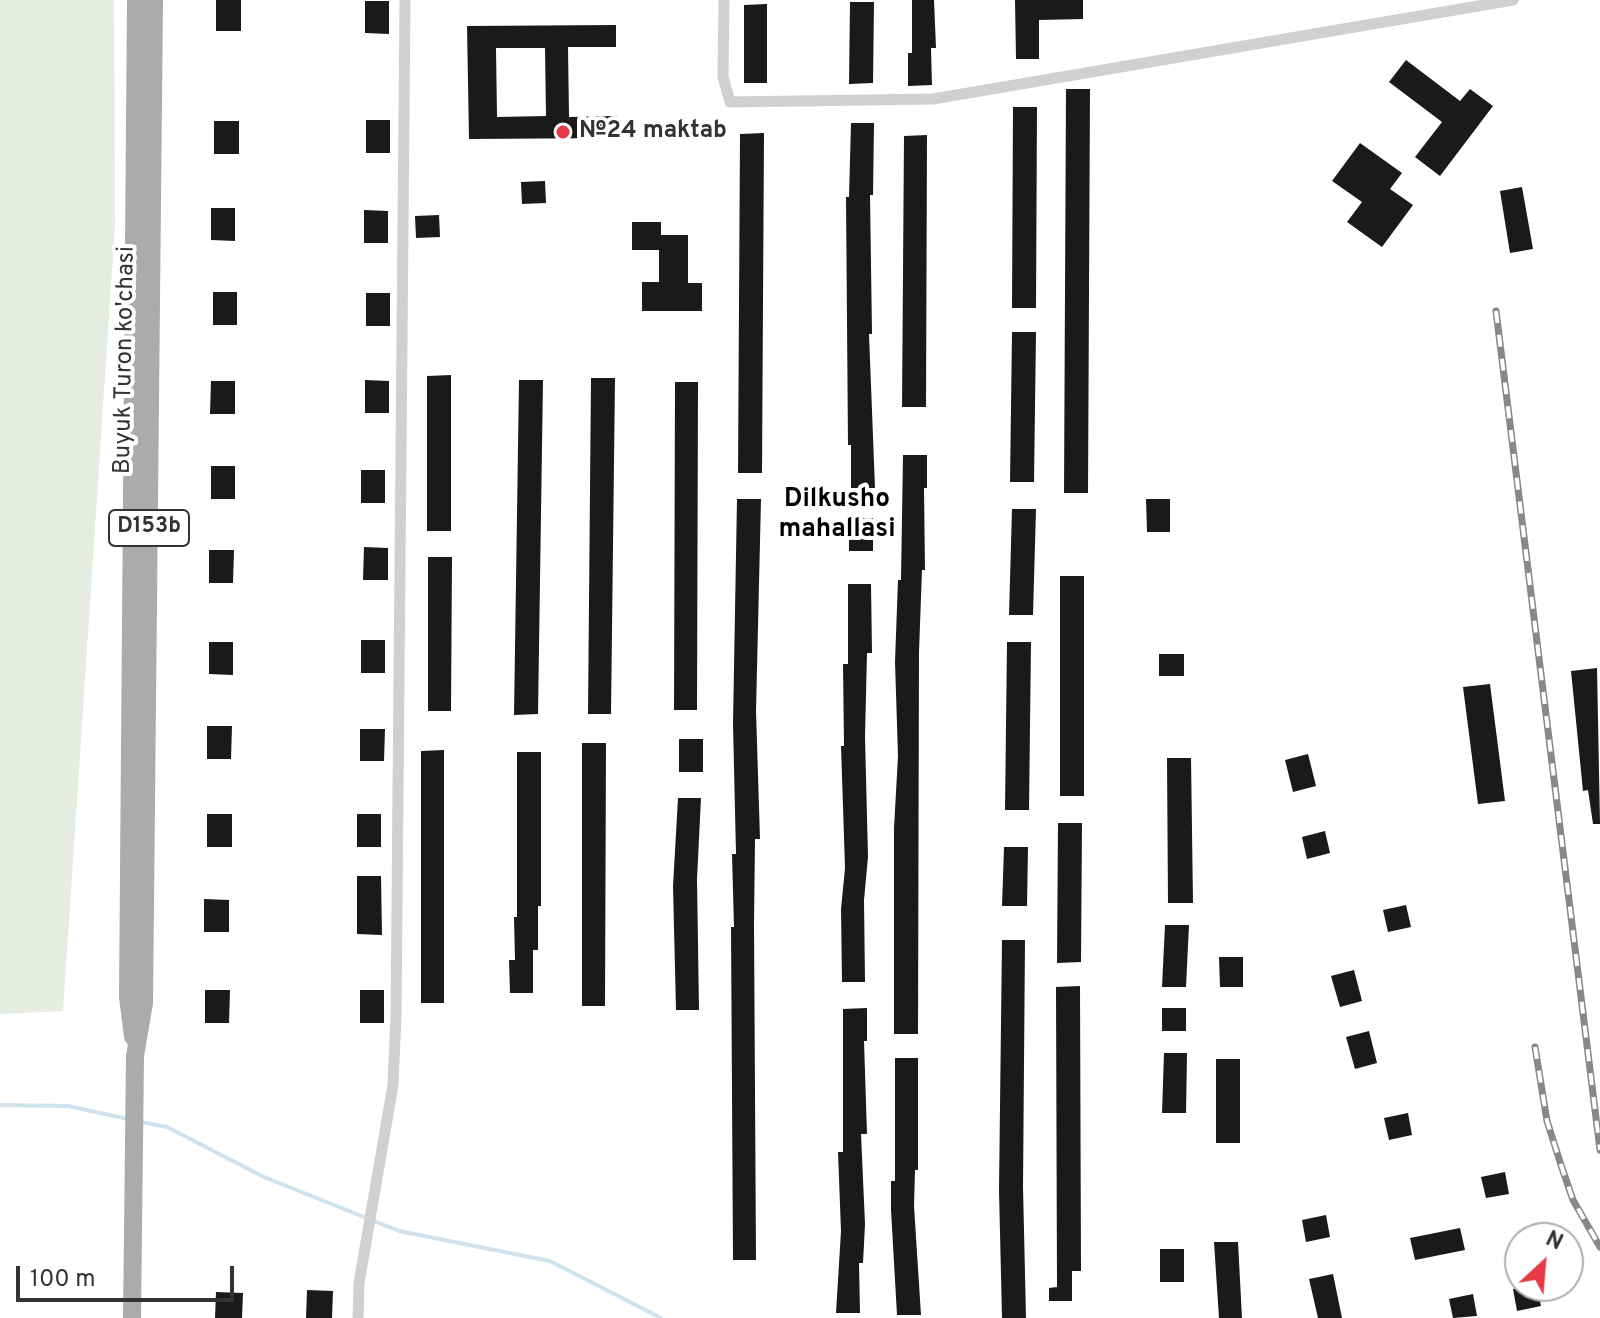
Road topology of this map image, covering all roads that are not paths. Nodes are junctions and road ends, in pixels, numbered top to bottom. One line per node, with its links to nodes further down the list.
1 (136, 0): 6 (main road, Buyuk Turon ko'chasi / D153b)
2 (154, 0): 6 (main road, Buyuk Turon ko'chasi / D153b)
3 (405, 0): 8 (street)
4 (724, 0): 5 (street)
5 (1513, 0)
6 (135, 1056): 7 (main road, Buyuk Turon ko'chasi / D153b)
7 (132, 1318)
8 (358, 1318)

